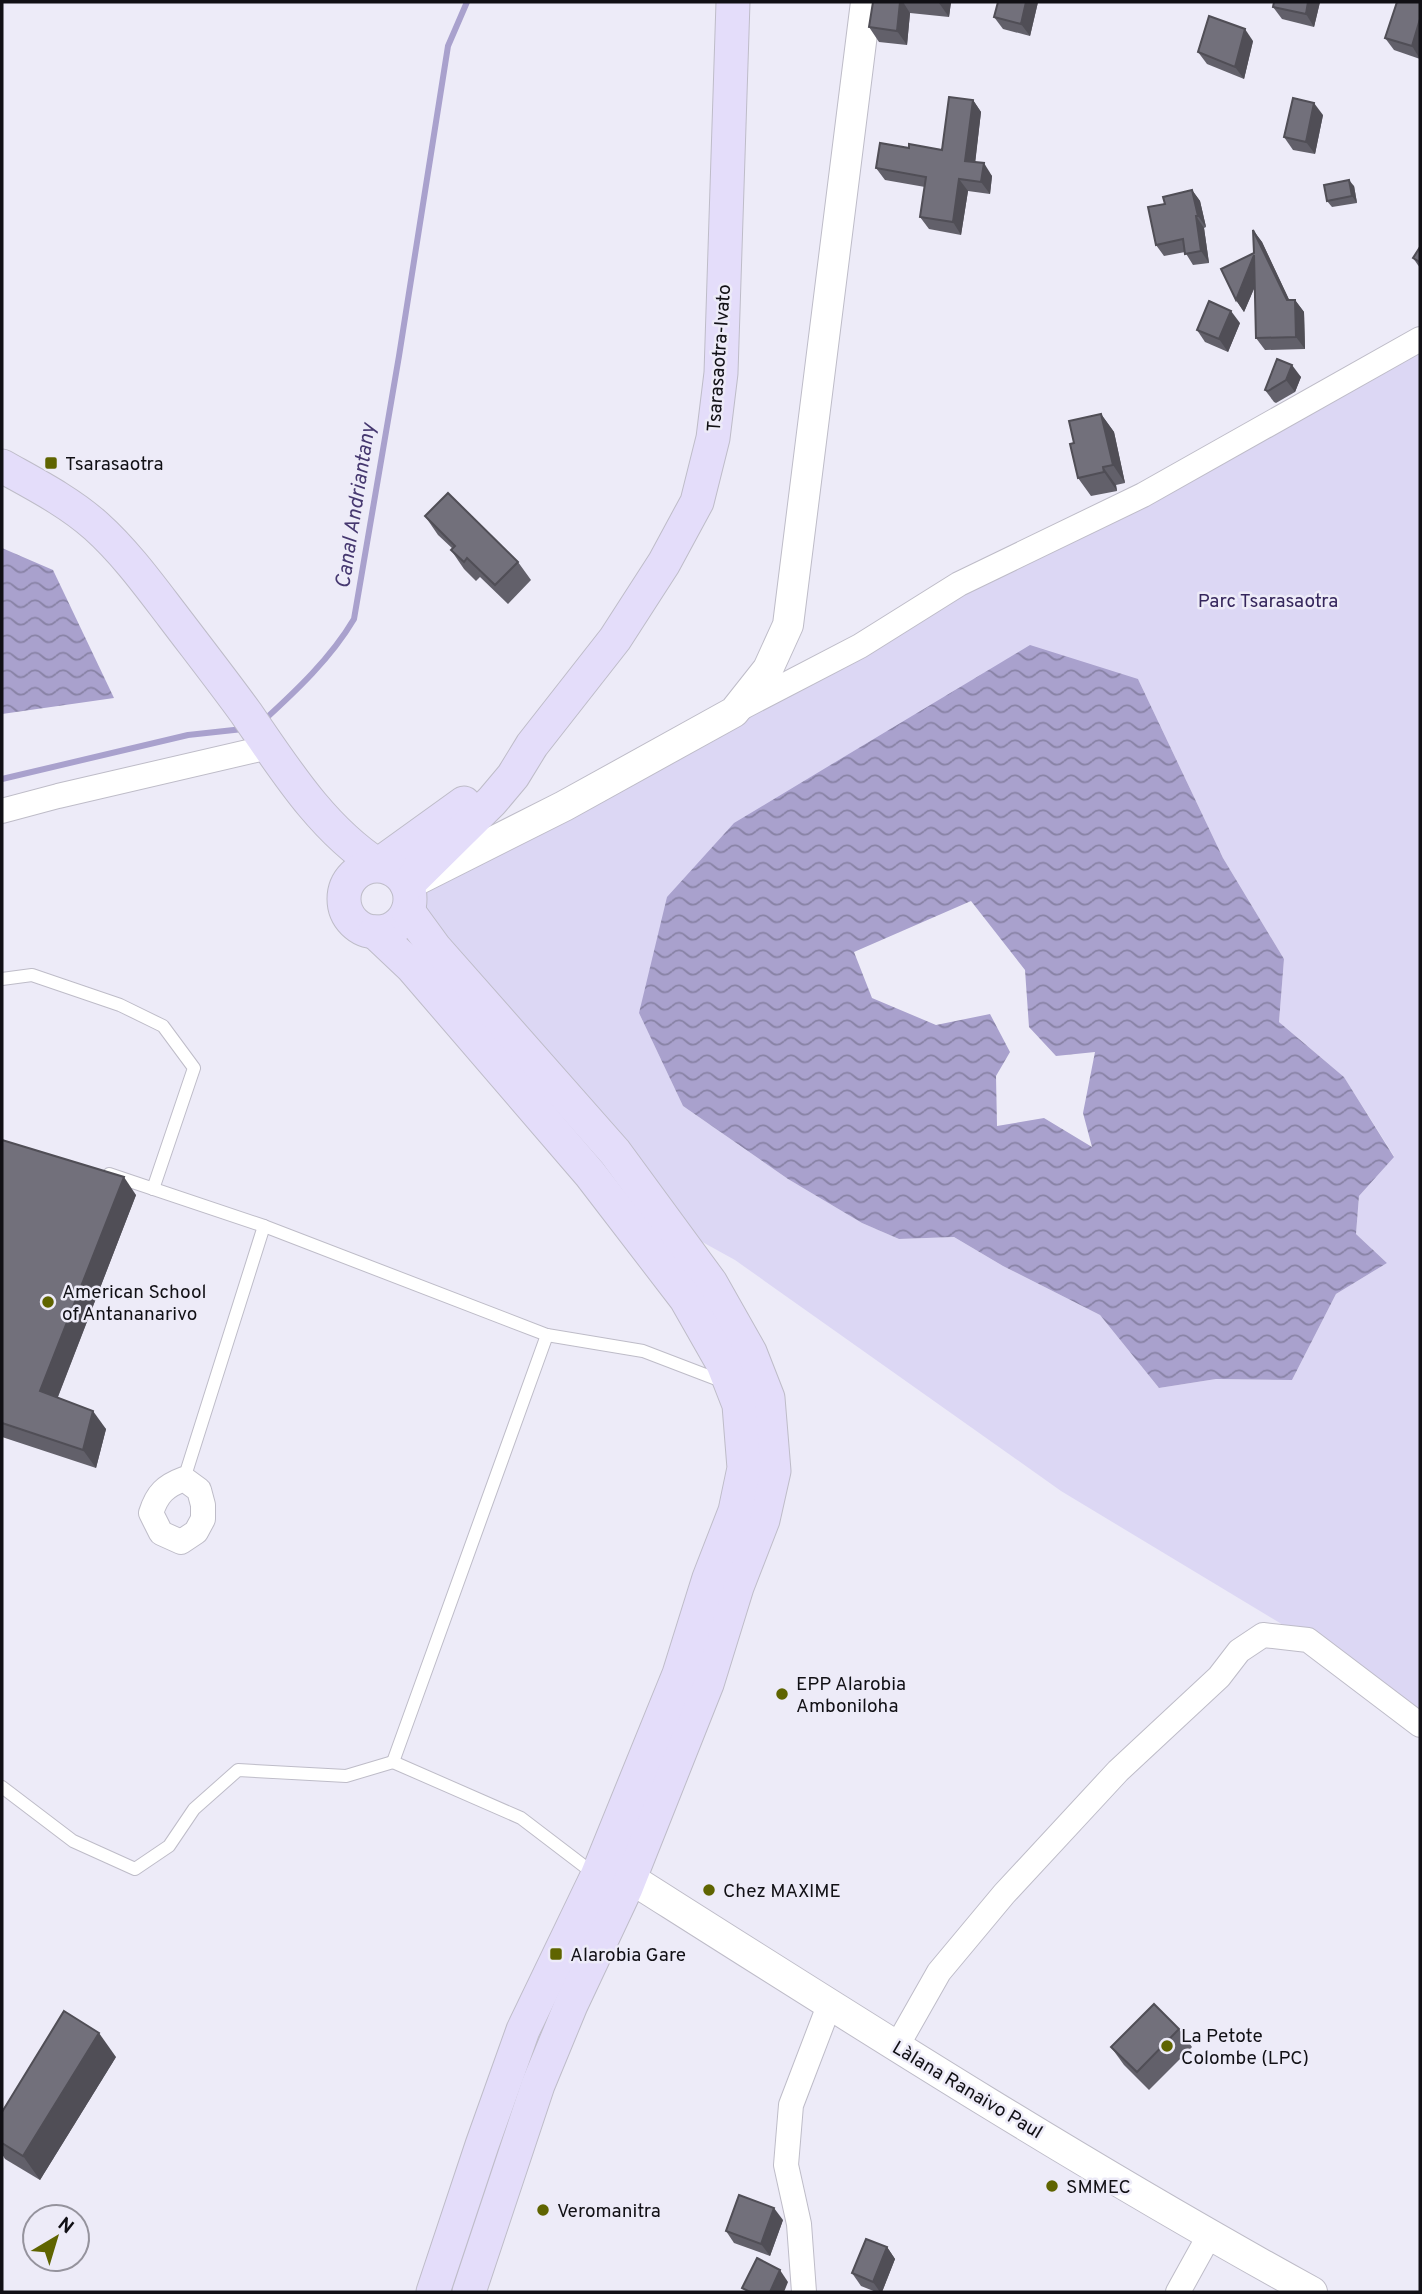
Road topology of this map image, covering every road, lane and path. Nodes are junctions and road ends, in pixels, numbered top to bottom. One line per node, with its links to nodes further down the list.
1 (733, 2): 6 (main road, Tsarasaotra-Ivato)
2 (866, 2): 5 (street)
3 (1420, 340): 5 (street)
4 (2, 466): 7 (main road)
5 (734, 712): 11 (street)
6 (533, 745): 8 (main road); 12 (main road)
7 (270, 747): 9 (street); 10 (main road)
8 (497, 795): 11 (street); 14 (main road)
9 (2, 811)
10 (329, 825): 12 (main road); 13 (main road)
11 (518, 830): 14 (street)
12 (378, 865): 13 (main road); 14 (main road)
13 (345, 886): 15 (main road)
14 (407, 898): 15 (main road); 26 (main road)
15 (374, 932): 21 (main road)
16 (2, 979): 18 (lane)
17 (96, 1170): 18 (lane)
18 (153, 1189): 19 (lane)
19 (264, 1226): 20 (lane); 22 (lane)
20 (547, 1335): 21 (lane); 24 (lane)
21 (731, 1385): 26 (main road)
22 (184, 1479)
23 (1420, 1725): 28 (street)
24 (393, 1762): 25 (lane); 26 (lane)
25 (2, 1787)
26 (610, 1872): 27 (street, Làlana Ranaivo Paul); 30 (main road); 31 (main road)
27 (830, 2003): 28 (street, Làlana Ranaivo Paul); 32 (street)
28 (897, 2046): 29 (street, Làlana Ranaivo Paul)
29 (1209, 2236): 33 (street); 34 (street, Làlana Ranaivo Paul)
30 (433, 2292)
31 (469, 2292)
32 (804, 2292)
33 (1178, 2292)
34 (1312, 2292)

